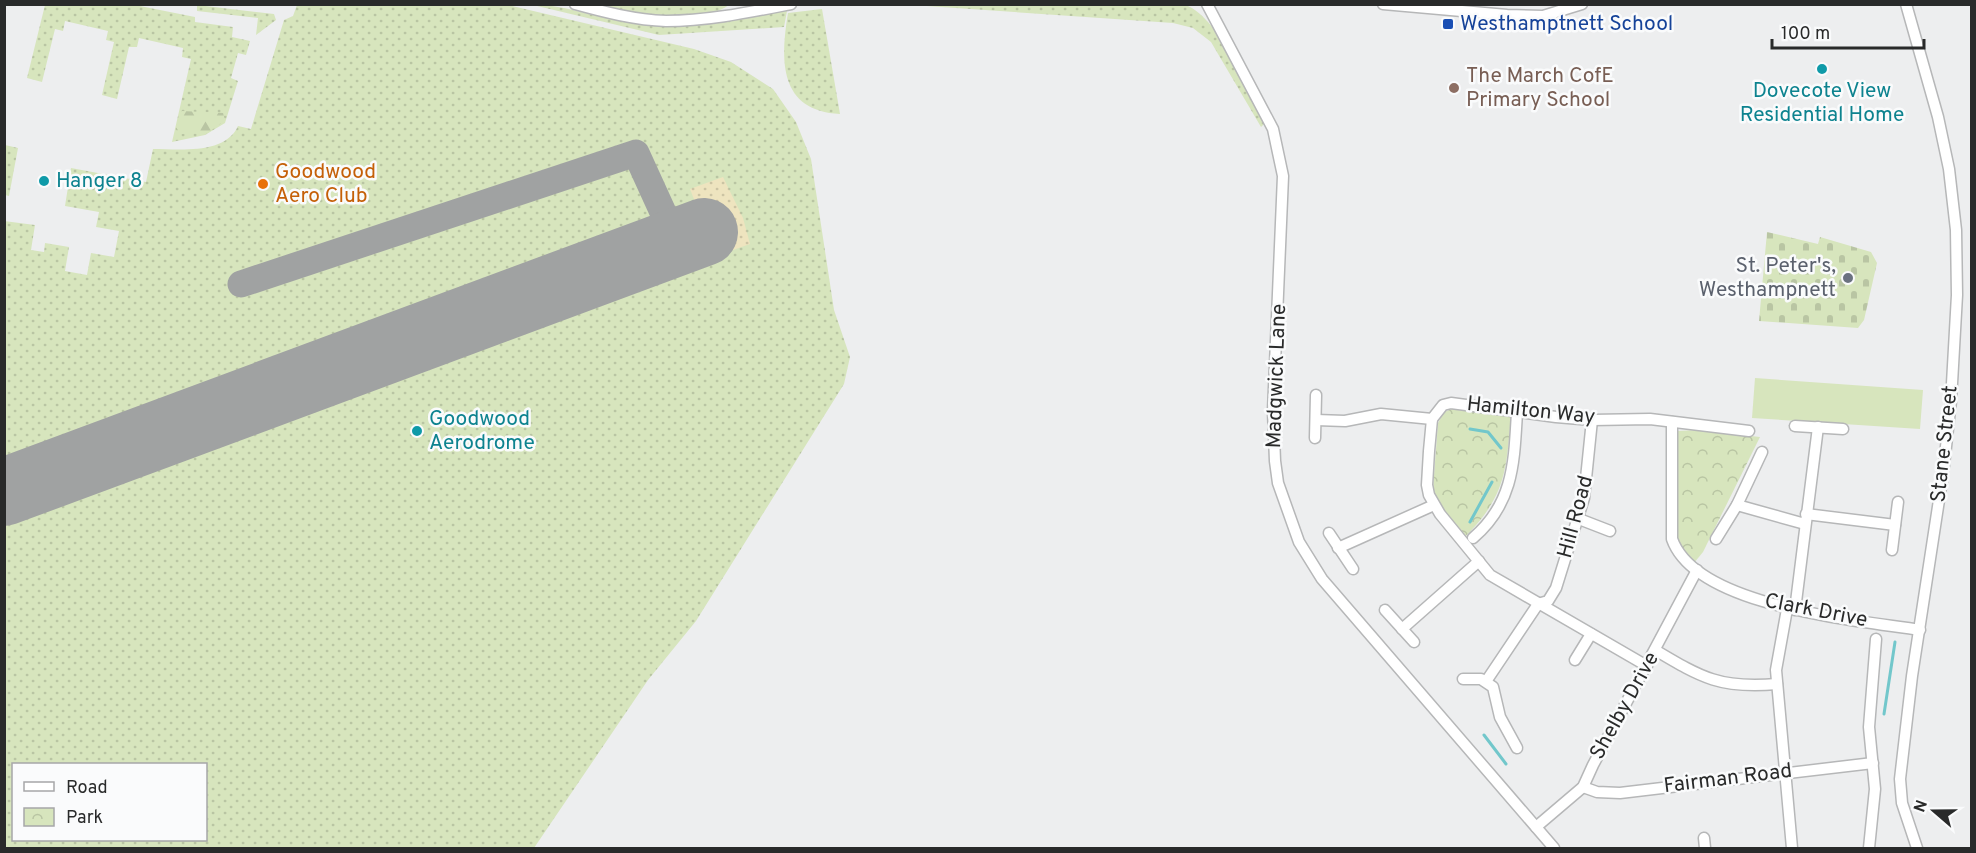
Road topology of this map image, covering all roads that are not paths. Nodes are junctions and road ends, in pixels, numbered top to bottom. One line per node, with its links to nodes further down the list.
1 (575, 4): 2 (street)
2 (791, 4)
3 (1207, 4): 52 (street, Madgwick Lane)
4 (1383, 4): 5 (street)
5 (1582, 4)
6 (1906, 4): 38 (street, Stane Street)
7 (1316, 395): 10 (street)
8 (1517, 412): 9 (street, Hamilton Way); 11 (street, Hamilton Way); 27 (street)
9 (1432, 419): 10 (street); 20 (street)
10 (1316, 420): 17 (street)
11 (1592, 420): 12 (street, Hamilton Way); 22 (street, Hill Road)
12 (1672, 422): 16 (street, Hamilton Way); 33 (street, Clark Drive)
13 (1795, 426): 14 (street)
14 (1818, 427): 15 (street); 23 (street)
15 (1843, 429)
16 (1749, 431)
17 (1315, 438)
18 (1762, 452): 21 (street)
19 (1898, 502): 24 (street)
20 (1434, 505): 29 (street); 31 (street)
21 (1737, 505): 23 (street); 28 (street)
22 (1579, 519): 25 (street); 34 (street, Hill Road)
23 (1806, 519): 24 (street); 36 (street)
24 (1895, 525): 30 (street)
25 (1610, 531)
26 (1329, 533): 29 (street)
27 (1473, 538)
28 (1716, 538)
29 (1338, 548): 32 (street)
30 (1892, 550)
31 (1479, 561): 34 (street); 37 (street)
32 (1353, 569)
33 (1697, 570): 36 (street, Clark Drive); 42 (street, Shelby Drive)
34 (1538, 604): 39 (street); 46 (street, Hill Road)
35 (1385, 610): 37 (street)
36 (1791, 610): 38 (street, Clark Drive); 47 (street)
37 (1402, 629): 41 (street)
38 (1920, 630): 56 (street, Stane Street)
39 (1591, 634): 43 (street); 44 (street)
40 (1876, 639): 49 (street)
41 (1413, 642)
42 (1655, 650): 44 (street, Shelby Drive); 47 (street)
43 (1575, 660)
44 (1647, 666): 51 (street, Shelby Drive)
45 (1463, 679): 46 (street)
46 (1487, 681): 48 (street)
47 (1777, 684): 50 (street)
48 (1517, 748)
49 (1873, 763): 50 (street, Fairman Road); 55 (street)
50 (1785, 772): 51 (street, Fairman Road); 54 (street)
51 (1583, 787): 52 (street, Shelby Drive)
52 (1536, 827): 53 (street, Madgwick Lane)
53 (1554, 849)
54 (1792, 849)
55 (1869, 849)
56 (1917, 849)

